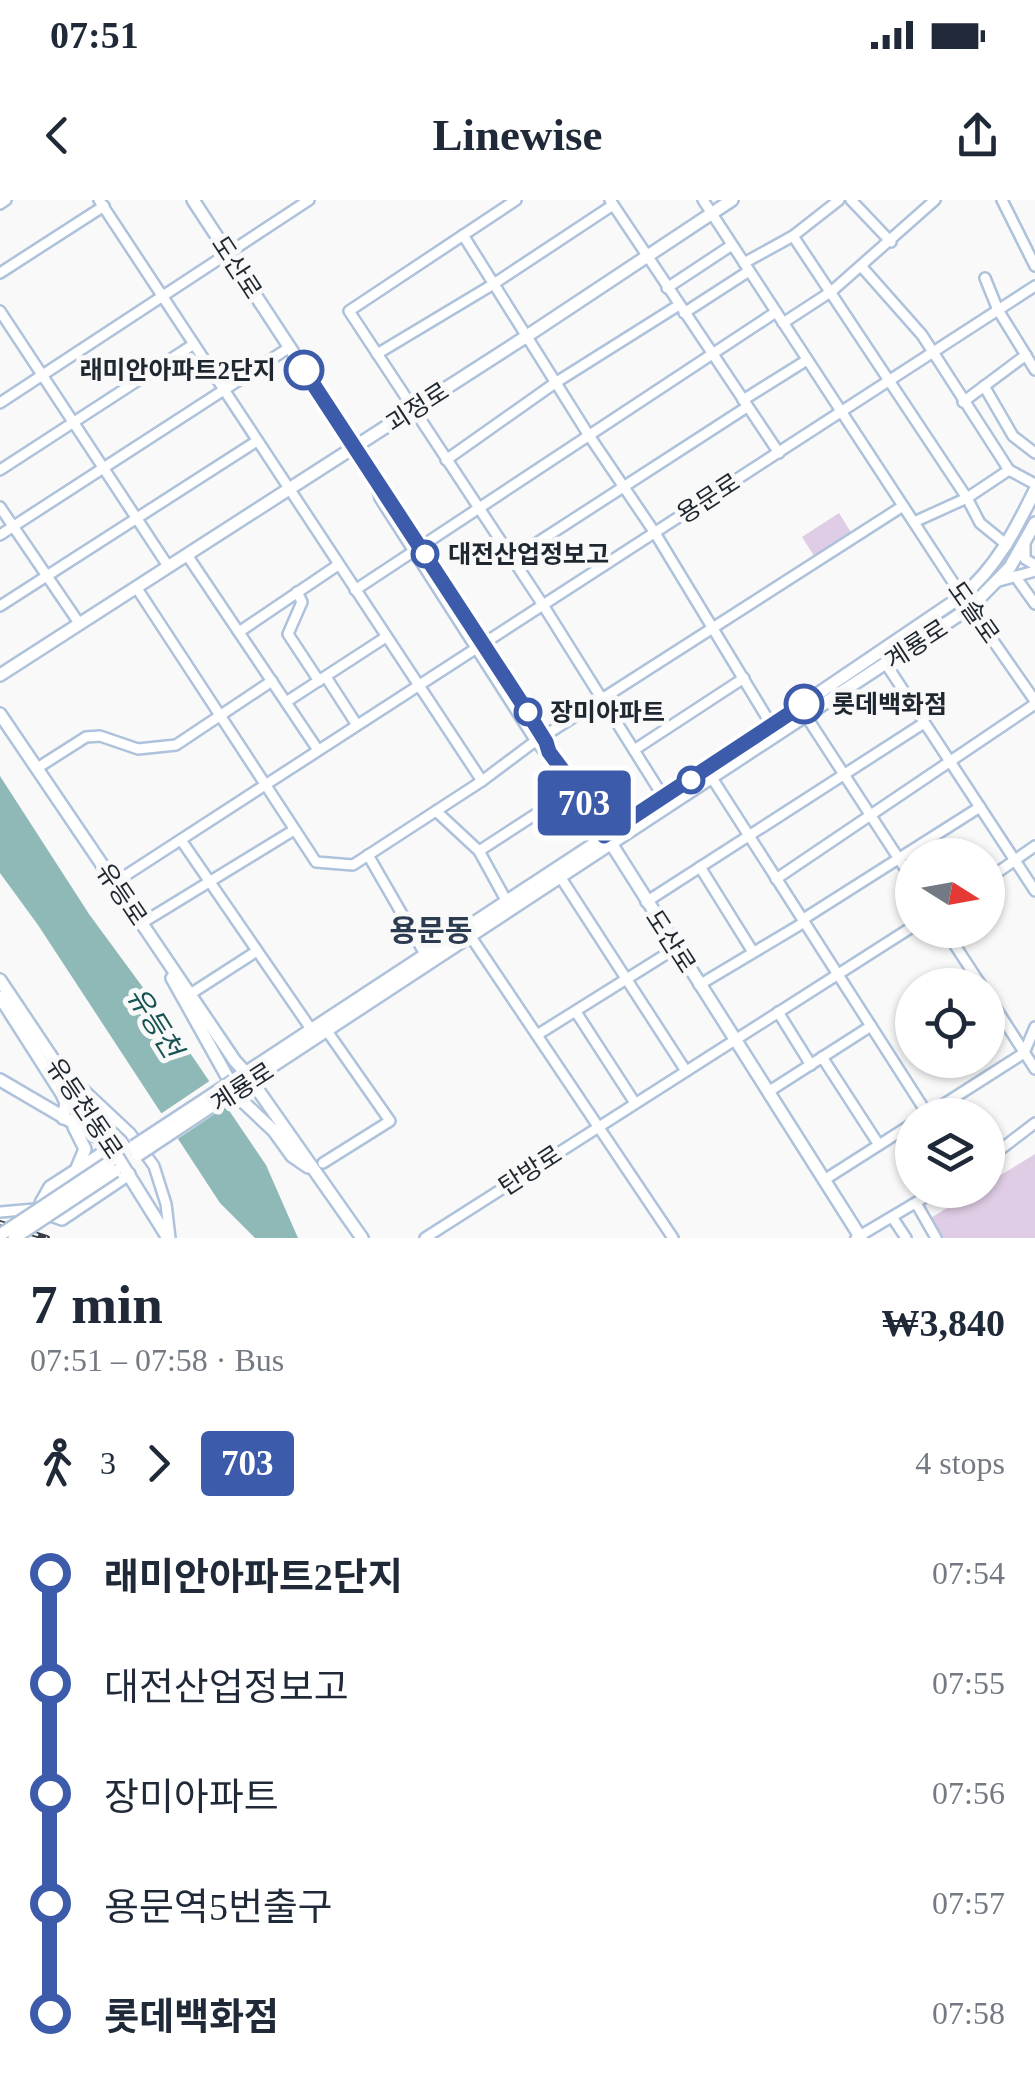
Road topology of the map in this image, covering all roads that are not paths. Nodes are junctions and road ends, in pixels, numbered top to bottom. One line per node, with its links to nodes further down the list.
1 (193, 200): 17 (main road, 도산로)
2 (309, 200): 17 (street)
3 (516, 200): 13 (street)
4 (704, 200): 12 (street, 도솔로)
5 (732, 200): 12 (main road, 괴정로)
6 (839, 200): 14 (street)
7 (851, 200): 15 (street)
8 (1002, 200): 19 (street)
9 (929, 201): 15 (street)
10 (611, 202): 18 (street); 24 (street)
11 (102, 203): 22 (street); 28 (street)
12 (711, 214): 16 (street, 도솔로); 18 (main road, 괴정로)
13 (463, 235): 24 (street); 38 (street)
14 (793, 236): 21 (street); 27 (street)
15 (891, 242): 20 (street)
16 (732, 246): 21 (street, 도솔로); 26 (street)
17 (228, 252): 28 (street); 36 (main road, 도산로)
18 (646, 257): 26 (street); 34 (main road, 괴정로)
19 (1034, 261)
20 (861, 266): 27 (street); 37 (street)
21 (746, 267): 29 (street); 32 (street, 도솔로)
22 (0, 273)
23 (985, 278): 30 (street)
24 (492, 285): 34 (street); 38 (street)
25 (1035, 286): 30 (street, 용문로)
26 (667, 288): 29 (street)
27 (832, 291): 33 (street); 44 (street)
28 (164, 297): 35 (street); 43 (street)
29 (681, 309): 39 (street); 45 (street)
30 (998, 310): 37 (street, 용문로); 40 (street)
31 (0, 312): 43 (street)
32 (776, 312): 33 (street, 도솔로); 39 (street)
33 (782, 322): 41 (street, 도솔로)
34 (526, 336): 45 (street); 51 (main road, 괴정로)
35 (194, 344): 47 (street); 53 (street)
36 (290, 347): 47 (street); 56 (main road, 도산로)
37 (933, 353): 44 (street, 용문로); 48 (street)
38 (378, 354): 51 (street)
39 (711, 354): 50 (street); 54 (street)
40 (1026, 355): 42 (street); 46 (street)
41 (808, 360): 50 (street); 52 (street, 도솔로)
42 (1035, 370)
43 (43, 376): 49 (street); 53 (street)
44 (890, 381): 52 (street, 용문로); 66 (street)
45 (556, 383): 54 (street); 59 (street)
46 (984, 386): 48 (street); 58 (street)
47 (224, 390): 55 (street); 60 (street)
48 (963, 402): 62 (street)
49 (0, 403)
50 (745, 403): 57 (street); 63 (street)
51 (413, 409): 56 (main road, 괴정로); 59 (street)
52 (842, 412): 57 (street, 용문로); 67 (street, 도솔로)
53 (73, 422): 60 (street); 61 (street)
54 (588, 434): 63 (street); 69 (street)
55 (257, 441): 65 (street); 70 (street)
56 (355, 447): 65 (main road, 괴정로); 78 (main road, 도산로)
57 (779, 453): 74 (street, 용문로)
58 (1035, 454)
59 (446, 460): 69 (street)
60 (104, 468): 70 (street); 73 (street)
61 (0, 470)
62 (1008, 470): 64 (street); 66 (street)
63 (624, 486): 74 (street); 80 (street)
64 (1035, 487): 77 (main road, 계룡로)
65 (288, 490): 79 (main road, 괴정로); 81 (street)
66 (967, 498): 71 (street); 77 (street)
67 (903, 506): 71 (street, 도솔로); 96 (street)
68 (0, 507): 73 (street)
69 (478, 508): 78 (street); 80 (street)
70 (136, 518): 82 (street); 84 (street)
71 (914, 522): 90 (street, 도솔로)
72 (1035, 523): 76 (main road, 계룡로)
73 (13, 526): 75 (street); 84 (street)
74 (655, 533): 92 (street, 용문로); 96 (street)
75 (0, 535)
76 (1025, 544): 83 (street); 86 (main road, 계룡로)
77 (1007, 545): 90 (main road, 계룡로)
78 (417, 548): 88 (street); 99 (main road, 도산로)
79 (187, 555): 82 (main road, 괴정로); 97 (street)
80 (512, 558): 92 (street)
81 (338, 565): 88 (street); 89 (street)
82 (168, 566): 87 (main road, 괴정로)
83 (1035, 568): 85 (street)
84 (47, 576): 93 (street); 95 (street)
85 (1016, 576): 86 (street); 91 (street)
86 (996, 582): 94 (main road, 계룡로)
87 (136, 587): 95 (main road, 괴정로); 111 (street)
88 (354, 590): 98 (street)
89 (297, 592): 97 (street); 103 (street)
90 (962, 596): 94 (street, 도솔로); 115 (main road, 계룡로)
91 (1035, 604)
92 (543, 605): 99 (street, 용문로); 106 (street)
93 (0, 606)
94 (971, 607): 100 (main road, 계룡로); 109 (street, 도솔로)
95 (79, 623): 101 (main road, 괴정로)
96 (714, 628): 102 (street); 106 (street)
97 (239, 632): 104 (street)
98 (386, 638): 103 (street); 105 (street)
99 (480, 645): 105 (street, 용문로); 116 (main road, 도산로)
100 (886, 664): 112 (main road, 계룡로); 113 (street)
101 (0, 675)
102 (744, 678): 115 (street); 118 (street)
103 (322, 679): 107 (street); 114 (street)
104 (272, 681): 107 (street); 111 (street)
105 (418, 686): 114 (street, 용문로); 123 (street)
106 (602, 700): 116 (street); 118 (street)
107 (286, 702): 117 (street)
108 (0, 703): 120 (main road, 유등로)
109 (1035, 703): 119 (street)
110 (0, 714): 145 (main road, 유등로)
111 (218, 716): 120 (street); 124 (street)
112 (806, 716): 121 (street); 122 (main road, 계룡로)
113 (924, 723): 119 (street); 121 (street)
114 (357, 726): 117 (street, 용문로)
115 (772, 726): 126 (main road, 계룡로)
116 (540, 739): 123 (street); 125 (main road, 도산로)
117 (318, 750): 124 (street, 용문로)
118 (634, 750): 126 (street)
119 (950, 762): 127 (street); 129 (street)
120 (42, 765): 145 (main road, 유등로)
121 (845, 774): 129 (street); 131 (street)
122 (712, 778): 131 (street); 134 (main road, 계룡로)
123 (482, 781): 128 (street)
124 (263, 786): 130 (street); 133 (street, 용문로)
125 (576, 788): 134 (main road, 도산로); 136 (street)
126 (664, 798): 134 (main road, 계룡로)
127 (980, 807): 132 (street); 139 (street)
128 (436, 811): 136 (street); 138 (street)
129 (871, 814): 137 (street); 144 (street)
130 (294, 830): 138 (street); 146 (street)
131 (749, 836): 141 (street); 144 (street)
132 (931, 838)
133 (181, 840): 145 (street, 용문로); 146 (street)
134 (607, 841): 143 (main road, 계룡로); 148 (main road, 계룡로); 149 (main road, 도산로)
135 (1035, 846): 139 (street)
136 (479, 852): 148 (street)
137 (895, 852)
138 (368, 855): 158 (street)
139 (1014, 860): 142 (street); 147 (street)
140 (895, 861): 151 (street)
141 (700, 867): 149 (street); 157 (street)
142 (1005, 867)
143 (561, 878): 152 (main road, 계룡로); 161 (street)
144 (776, 879): 151 (street)
145 (117, 881): 150 (main road, 유등로); 155 (main road, 유등로)
146 (211, 884): 150 (street); 156 (street)
147 (1035, 891)
148 (506, 900): 158 (main road, 계룡로)
149 (646, 902): 154 (main road, 도산로)
150 (146, 920): 163 (main road, 유등로)
151 (803, 923): 157 (street); 159 (street)
152 (470, 937): 171 (main road, 계룡로); 172 (street)
153 (895, 938): 159 (street, 탄방로)
154 (676, 948): 161 (street); 162 (main road, 도산로)
155 (161, 951): 180 (main road, 유등로); 193 (main road)
156 (256, 951): 163 (street); 170 (street)
157 (753, 952): 162 (street)
158 (425, 954): 170 (main road, 계룡로)
159 (837, 974): 166 (street, 탄방로); 168 (street)
160 (0, 980): 164 (main road, 유등천동로)
161 (627, 980): 165 (street); 179 (street)
162 (699, 984): 173 (main road, 도산로)
163 (196, 991): 180 (main road, 유등로)
164 (5, 1004): 177 (main road, 유등천동로); 186 (main road, 유등천동로)
165 (576, 1012): 172 (street); 185 (street)
166 (778, 1012): 173 (street, 탄방로); 176 (street)
167 (1005, 1023): 174 (street)
168 (871, 1026): 175 (street); 183 (street)
169 (1035, 1027): 174 (street)
170 (310, 1030): 180 (main road, 계룡로)
171 (327, 1032): 180 (main road, 계룡로); 193 (street)
172 (536, 1035): 188 (street)
173 (734, 1039): 179 (street, 탄방로); 182 (main road, 도산로)
174 (1024, 1053): 178 (street); 184 (street)
175 (822, 1057): 176 (street); 190 (street)
176 (811, 1065): 182 (street)
177 (59, 1069): 192 (main road, 유등천동로); 206 (street)
178 (1035, 1069)
179 (686, 1071): 185 (street, 탄방로)
180 (249, 1077): 192 (main road, 계룡로, bridge); 193 (main road, 유등로)
181 (0, 1080): 186 (main road)
182 (768, 1092): 195 (main road, 도산로)
183 (916, 1098)
184 (954, 1098)
185 (635, 1103): 188 (street, 탄방로)
186 (67, 1121): 192 (main road); 194 (main road, 유등천동로)
187 (1035, 1122): 191 (street)
188 (598, 1127): 208 (street, 탄방로); 209 (street)
189 (895, 1135): 190 (street)
190 (879, 1146): 195 (street)
191 (1005, 1146)
192 (117, 1160): 194 (main road); 196 (main road); 201 (main road, bridge); 202 (main road, 계룡로, bridge); 204 (main road, 계룡로, bridge); 205 (main road, bridge); 206 (main road, 유등천동로)
193 (319, 1168): 207 (main road, 유등로)
194 (72, 1172): 196 (main road)
195 (824, 1180): 203 (main road, 도산로)
196 (42, 1208): 199 (street)
197 (906, 1208): 200 (street)
198 (919, 1208): 211 (street)
199 (4, 1213)
200 (892, 1216): 203 (street); 210 (street)
201 (0, 1228)
202 (0, 1235)
203 (859, 1237)
204 (14, 1238)
205 (24, 1238)
206 (169, 1238)
207 (362, 1238)
208 (425, 1238)
209 (674, 1238)
210 (906, 1238)
211 (936, 1238)

